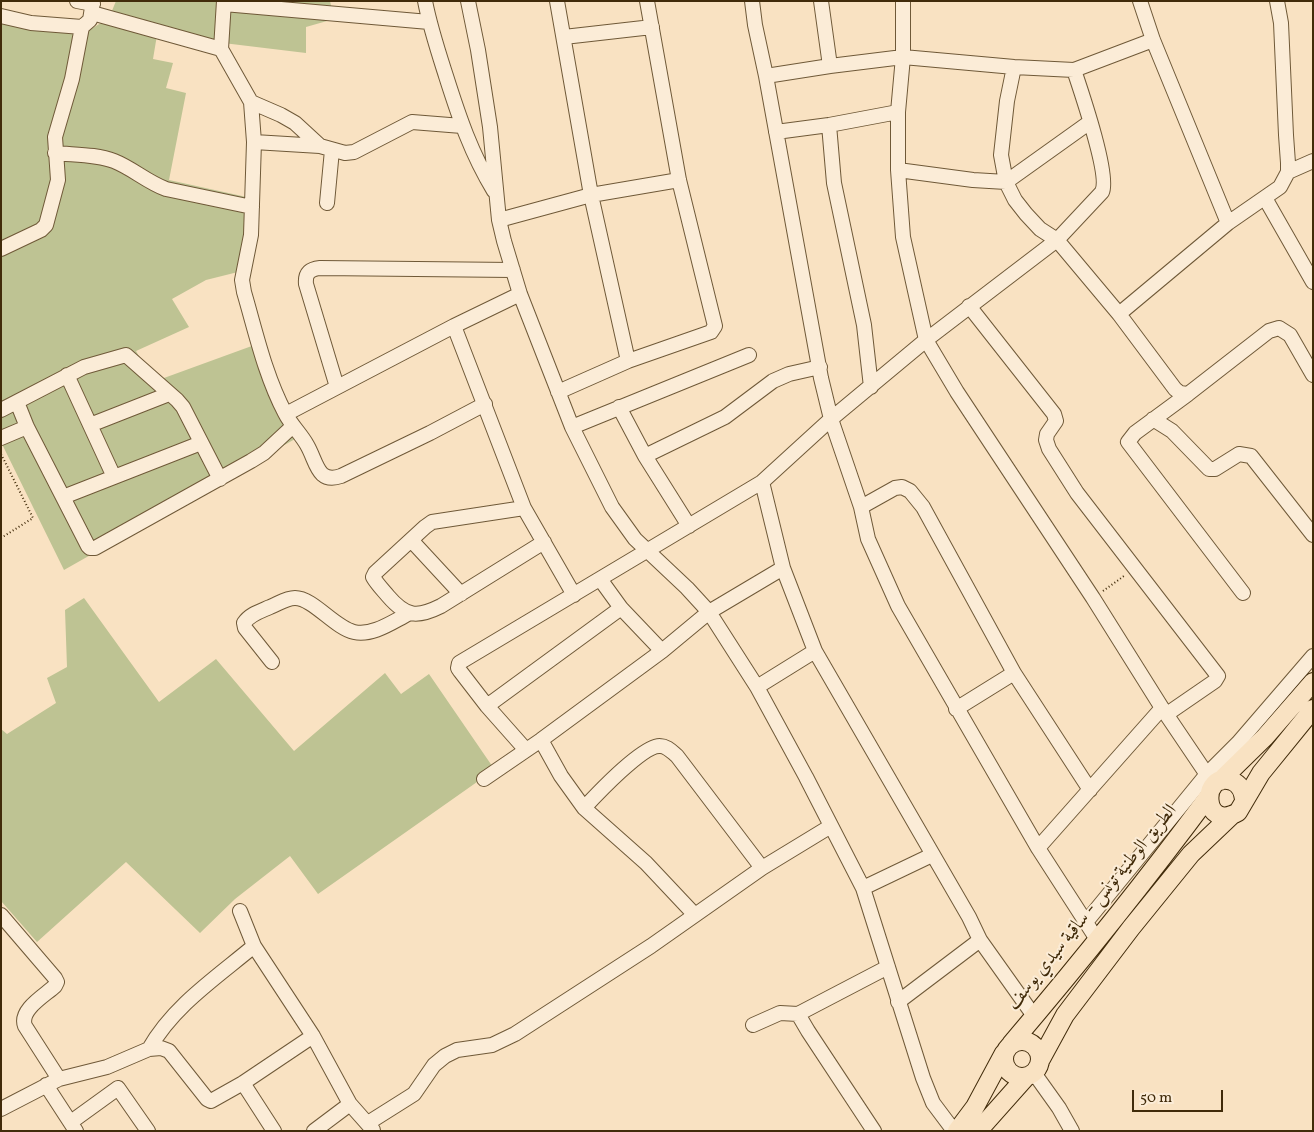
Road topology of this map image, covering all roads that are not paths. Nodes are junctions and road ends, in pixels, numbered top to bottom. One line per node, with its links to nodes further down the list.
1 (77, 1): 12 (street)
2 (425, 1): 15 (street)
3 (468, 1): 41 (street)
4 (557, 1): 18 (street)
5 (647, 1): 17 (street)
6 (752, 1): 25 (street)
7 (821, 1): 22 (street)
8 (903, 1): 21 (street)
9 (1140, 1): 19 (street)
10 (1277, 1): 37 (street)
11 (224, 3): 13 (street); 20 (street)
12 (93, 6): 16 (street); 20 (street)
13 (322, 6): 15 (street)
14 (1, 16): 16 (street)
15 (429, 22): 30 (street)
16 (82, 26): 34 (street)
17 (652, 27): 18 (street); 38 (street)
18 (564, 37): 40 (street)
19 (1153, 40): 24 (street); 46 (street)
20 (221, 49): 26 (street)
21 (903, 58): 22 (street); 23 (street); 27 (street)
22 (830, 66): 25 (street)
23 (1014, 67): 24 (street); 39 (street)
24 (1074, 70): 28 (street)
25 (766, 76): 31 (street)
26 (250, 102): 32 (street); 33 (street)
27 (898, 112): 29 (street); 36 (street)
28 (1090, 122): 39 (street); 47 (street)
29 (829, 124): 31 (street); 62 (street)
30 (462, 126): 33 (street); 41 (street)
31 (776, 132): 58 (street)
32 (254, 142): 33 (street); 44 (street)
33 (326, 148): 43 (street)
34 (55, 153): 44 (street); 48 (street)
35 (1313, 161): 37 (street)
36 (898, 170): 39 (street); 55 (street)
37 (1288, 172): 42 (street)
38 (678, 180): 40 (street); 57 (street)
39 (1006, 182): 47 (street)
40 (591, 195): 45 (street); 57 (street)
41 (497, 196): 45 (street)
42 (1265, 198): 46 (street); 50 (street)
43 (327, 203)
44 (252, 207): 72 (street)
45 (499, 220): 49 (street)
46 (1228, 223): 53 (street)
47 (1057, 240): 52 (street); 53 (street)
48 (1, 249)
49 (512, 270): 51 (street); 61 (street)
50 (1313, 282)
51 (520, 294): 54 (street); 63 (street)
52 (969, 306): 55 (street); 108 (street)
53 (1119, 314): 65 (street)
54 (454, 326): 61 (street); 67 (street)
55 (926, 340): 62 (street); 108 (street)
56 (749, 355): 68 (street)
57 (628, 362): 63 (street)
58 (820, 367): 70 (street); 78 (street)
59 (67, 375): 64 (street); 66 (street); 73 (street)
60 (1313, 375): 65 (street)
61 (337, 387): 72 (street)
62 (871, 387): 70 (street)
63 (558, 392): 75 (street)
64 (169, 394): 73 (street); 77 (street)
65 (1188, 394): 71 (street)
66 (17, 402): 69 (street); 74 (street)
67 (485, 404): 72 (street); 84 (street)
68 (619, 407): 75 (street); 78 (street)
69 (1, 410)
70 (831, 419): 81 (street); 83 (street)
71 (1153, 419): 86 (street); 92 (street)
72 (289, 420): 80 (street)
73 (90, 425): 79 (street)
74 (27, 427): 76 (street); 82 (street)
75 (572, 427): 89 (street)
76 (1, 438)
77 (201, 442): 79 (street); 80 (street)
78 (645, 456): 85 (street)
79 (114, 477): 82 (street)
80 (220, 479): 82 (street)
81 (762, 482): 85 (street); 90 (street)
82 (62, 497)
83 (860, 507): 102 (street); 106 (street)
84 (524, 508): 87 (street); 88 (street)
85 (689, 526): 89 (street)
86 (1313, 535)
87 (411, 540): 93 (street); 97 (street)
88 (544, 542): 93 (street); 94 (street)
89 (648, 552): 91 (street); 96 (street)
90 (783, 568): 96 (street); 99 (street)
91 (600, 579): 94 (street); 95 (street)
92 (1243, 593)
93 (461, 594): 97 (street)
94 (574, 595): 105 (street)
95 (621, 608): 98 (street); 105 (street)
96 (709, 612): 98 (street); 104 (street)
97 (408, 614): 101 (street)
98 (662, 651): 109 (street)
99 (815, 651): 104 (street); 119 (street)
100 (1313, 656): 112 (street)
101 (272, 662)
102 (1014, 673): 106 (street); 113 (street)
103 (1313, 682): 112 (main road, الطريق الوطنية تونس - ساقية سيدي يوسف)
104 (757, 687): 117 (street)
105 (487, 706): 110 (street)
106 (956, 709): 118 (street)
107 (1313, 709): 114 (main road)
108 (1165, 711): 112 (street); 113 (street)
109 (541, 740): 110 (street); 115 (street)
110 (526, 750): 111 (street)
111 (484, 779)
112 (1213, 784): 114 (main road); 116 (main road); 125 (street); 127 (main road, الطريق الوطنية تونس - ساقية سيدي يوسف)
113 (1090, 790): 118 (street)
114 (1244, 799): 116 (main road)
115 (584, 808): 120 (street); 123 (street)
116 (1232, 815): 138 (main road)
117 (831, 826): 120 (street); 121 (street)
118 (1038, 848): 125 (street)
119 (932, 855): 121 (street); 126 (street)
120 (762, 868): 123 (street)
121 (863, 888): 129 (street)
122 (240, 911): 128 (street)
123 (694, 914): 146 (street)
124 (2, 917): 139 (street)
125 (1086, 922): 127 (street)
126 (980, 940): 130 (street); 132 (street)
127 (1098, 941): 132 (main road, الطريق الوطنية تونس - ساقية سيدي يوسف)
128 (254, 946): 134 (street); 136 (street)
129 (888, 967): 130 (street); 131 (street)
130 (898, 1002): 151 (street)
131 (798, 1014): 133 (street); 150 (street)
132 (1034, 1016): 135 (main road, الطريق الوطنية تونس - ساقية سيدي يوسف)
133 (753, 1025)
134 (313, 1036): 140 (street); 142 (street)
135 (1007, 1048): 138 (main road); 138 (main road); 151 (main road, الطريق الوطنية تونس - ساقية سيدي يوسف)
136 (149, 1049): 137 (street); 140 (street)
137 (107, 1067): 139 (street); 141 (street)
138 (1033, 1070): 152 (main road); 153 (street)
139 (52, 1082): 143 (street); 144 (street)
140 (243, 1083): 148 (street)
141 (118, 1088): 144 (street); 147 (street)
142 (350, 1104): 145 (street); 146 (street)
143 (1, 1109)
144 (74, 1126)
145 (331, 1126): 149 (street)
146 (371, 1127)
147 (148, 1131)
148 (274, 1131)
149 (314, 1131)
150 (874, 1131)
151 (955, 1131)
152 (978, 1131)
153 (1072, 1131)

